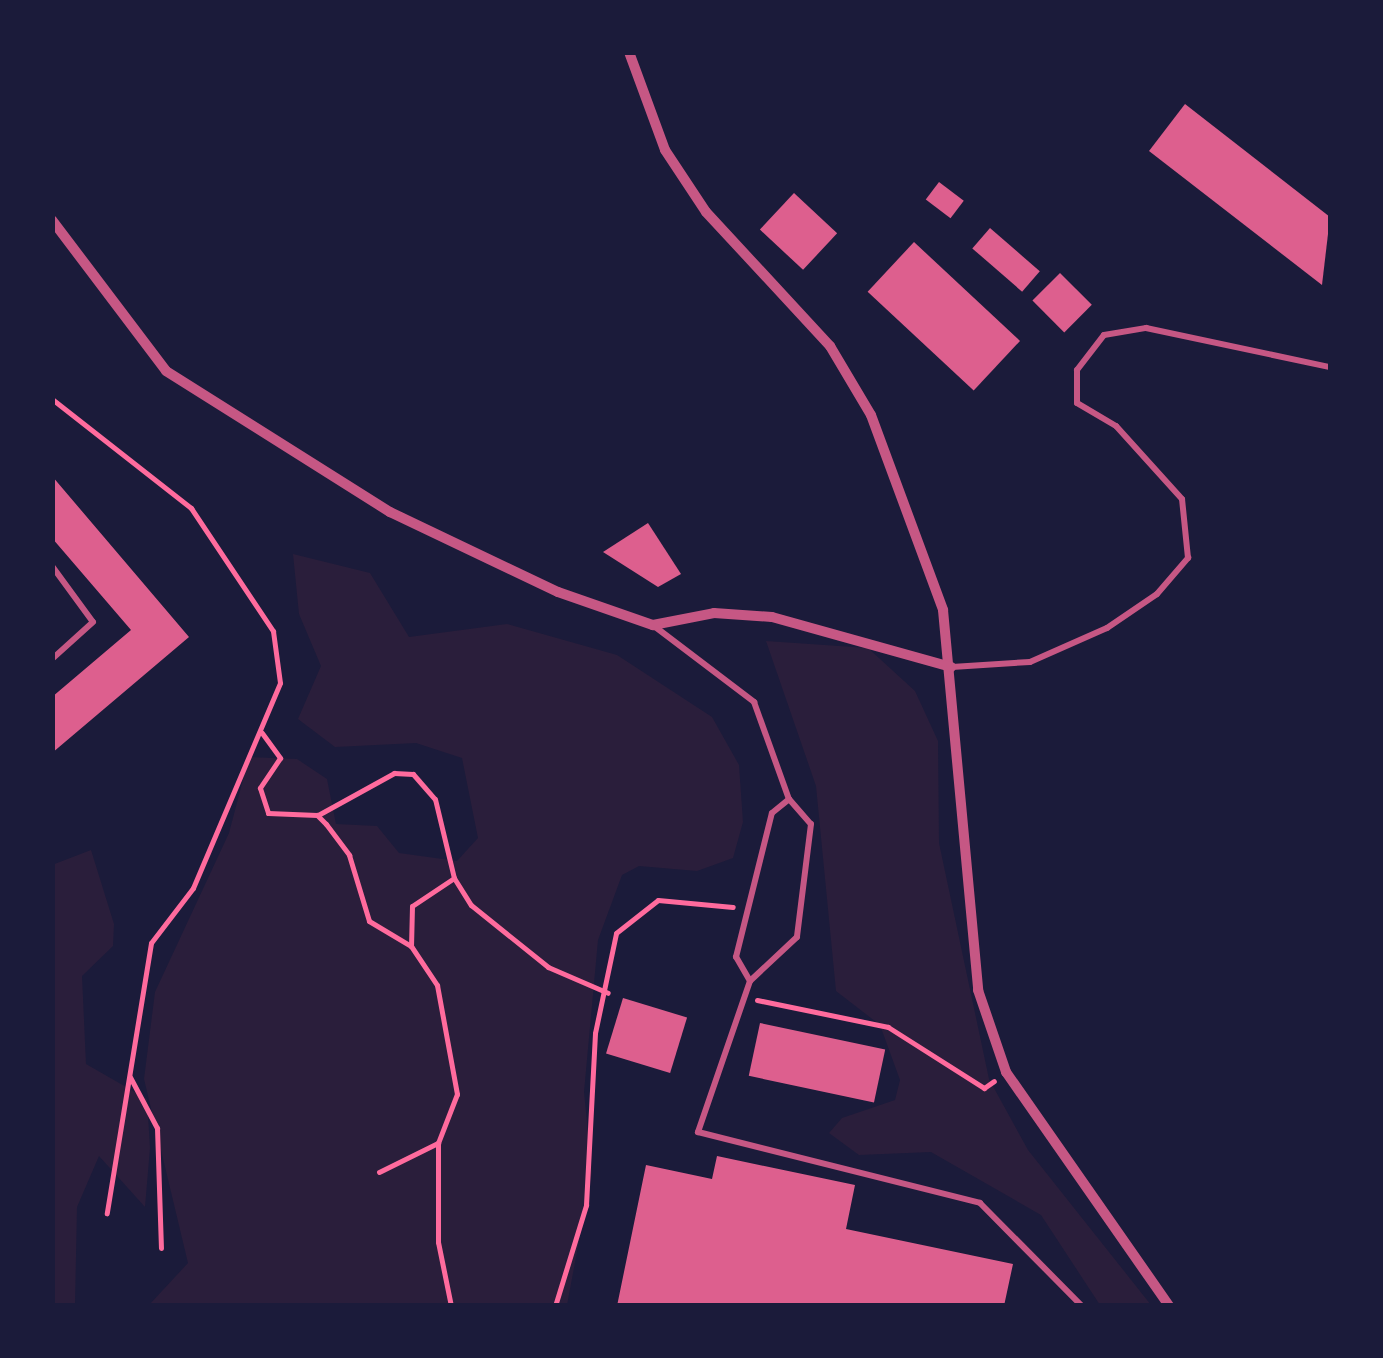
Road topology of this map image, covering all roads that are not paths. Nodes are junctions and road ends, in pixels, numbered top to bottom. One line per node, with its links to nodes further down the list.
1 (629, 52): 7 (street)
2 (52, 220): 5 (street)
3 (1330, 368): 7 (lane)
4 (52, 566): 6 (lane)
5 (653, 625): 7 (street); 8 (lane)
6 (52, 659)
7 (951, 667): 11 (street)
8 (788, 799): 9 (lane); 9 (lane)
9 (750, 981): 10 (lane)
10 (1082, 1306)
11 (1170, 1306)

